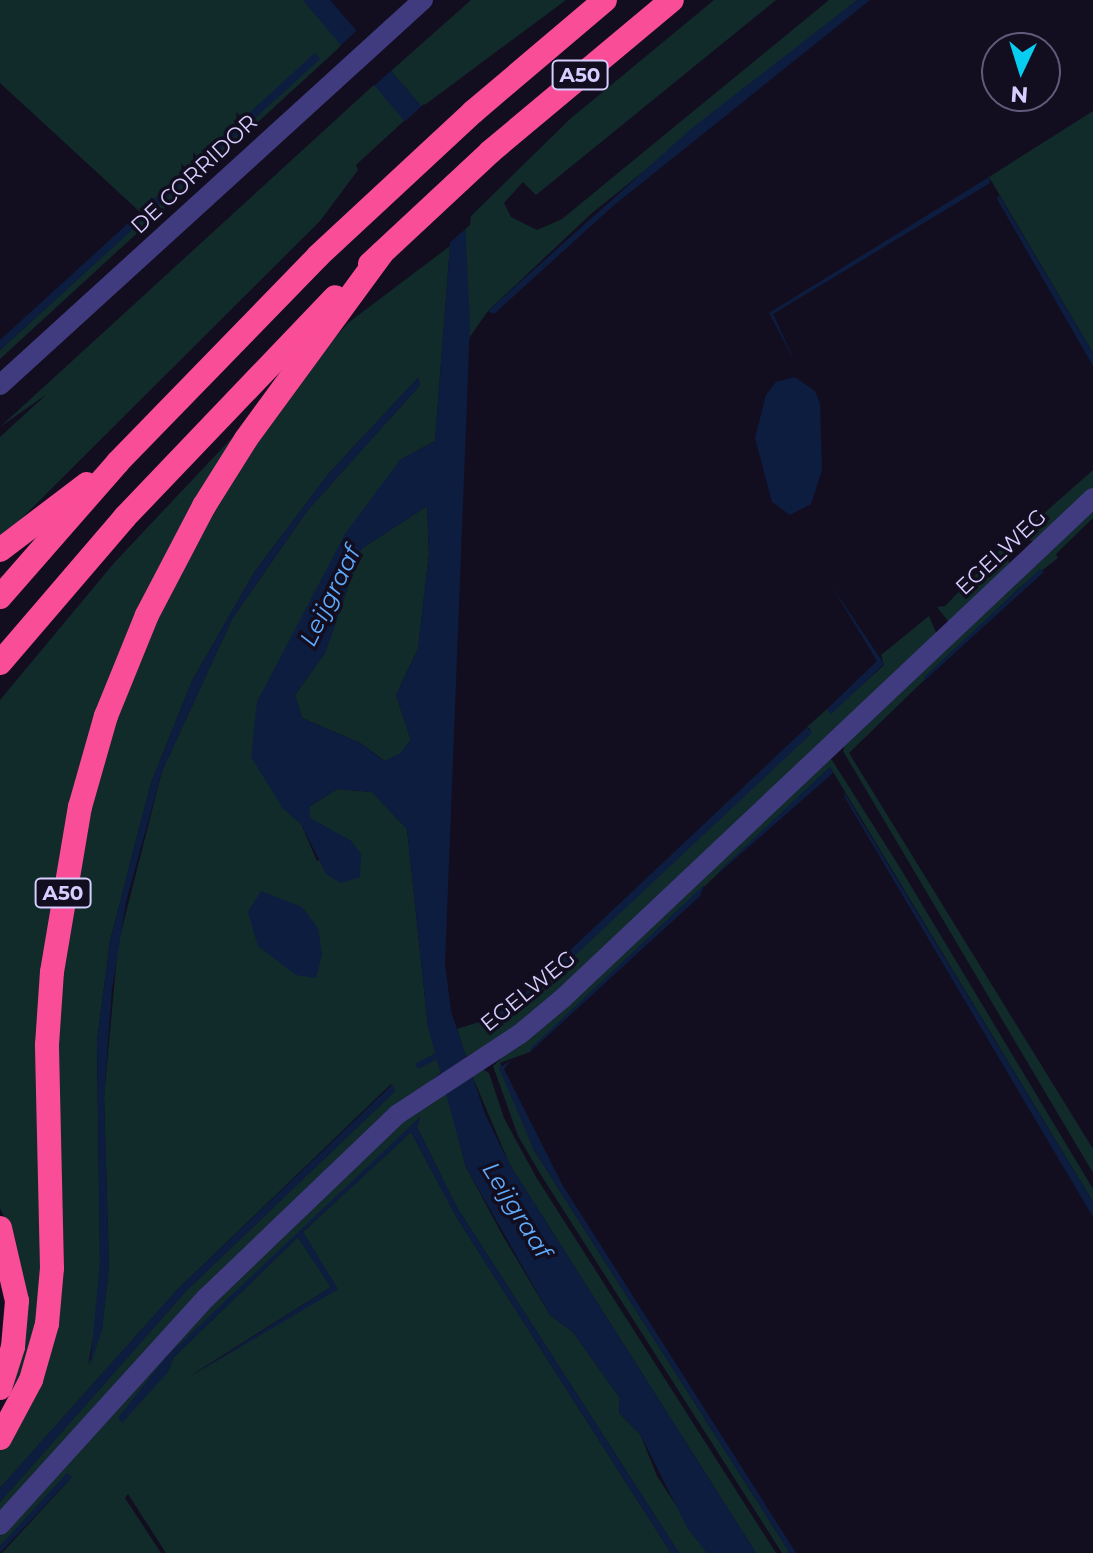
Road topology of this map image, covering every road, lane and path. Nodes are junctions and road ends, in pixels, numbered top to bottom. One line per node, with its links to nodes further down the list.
1 (423, 0): 5 (street, DE CORRIDOR)
2 (605, 0): 6 (highway, A50)
3 (672, 0): 4 (highway, A50)
4 (391, 244): 10 (highway, A50); 13 (highway, A50)
5 (0, 385)
6 (118, 462): 8 (highway, A50); 9 (highway, A50)
7 (1093, 498): 14 (street, EGELWEG)
8 (0, 550)
9 (0, 597)
10 (0, 663)
11 (0, 1228): 12 (highway)
12 (0, 1388)
13 (0, 1438)
14 (0, 1525)

